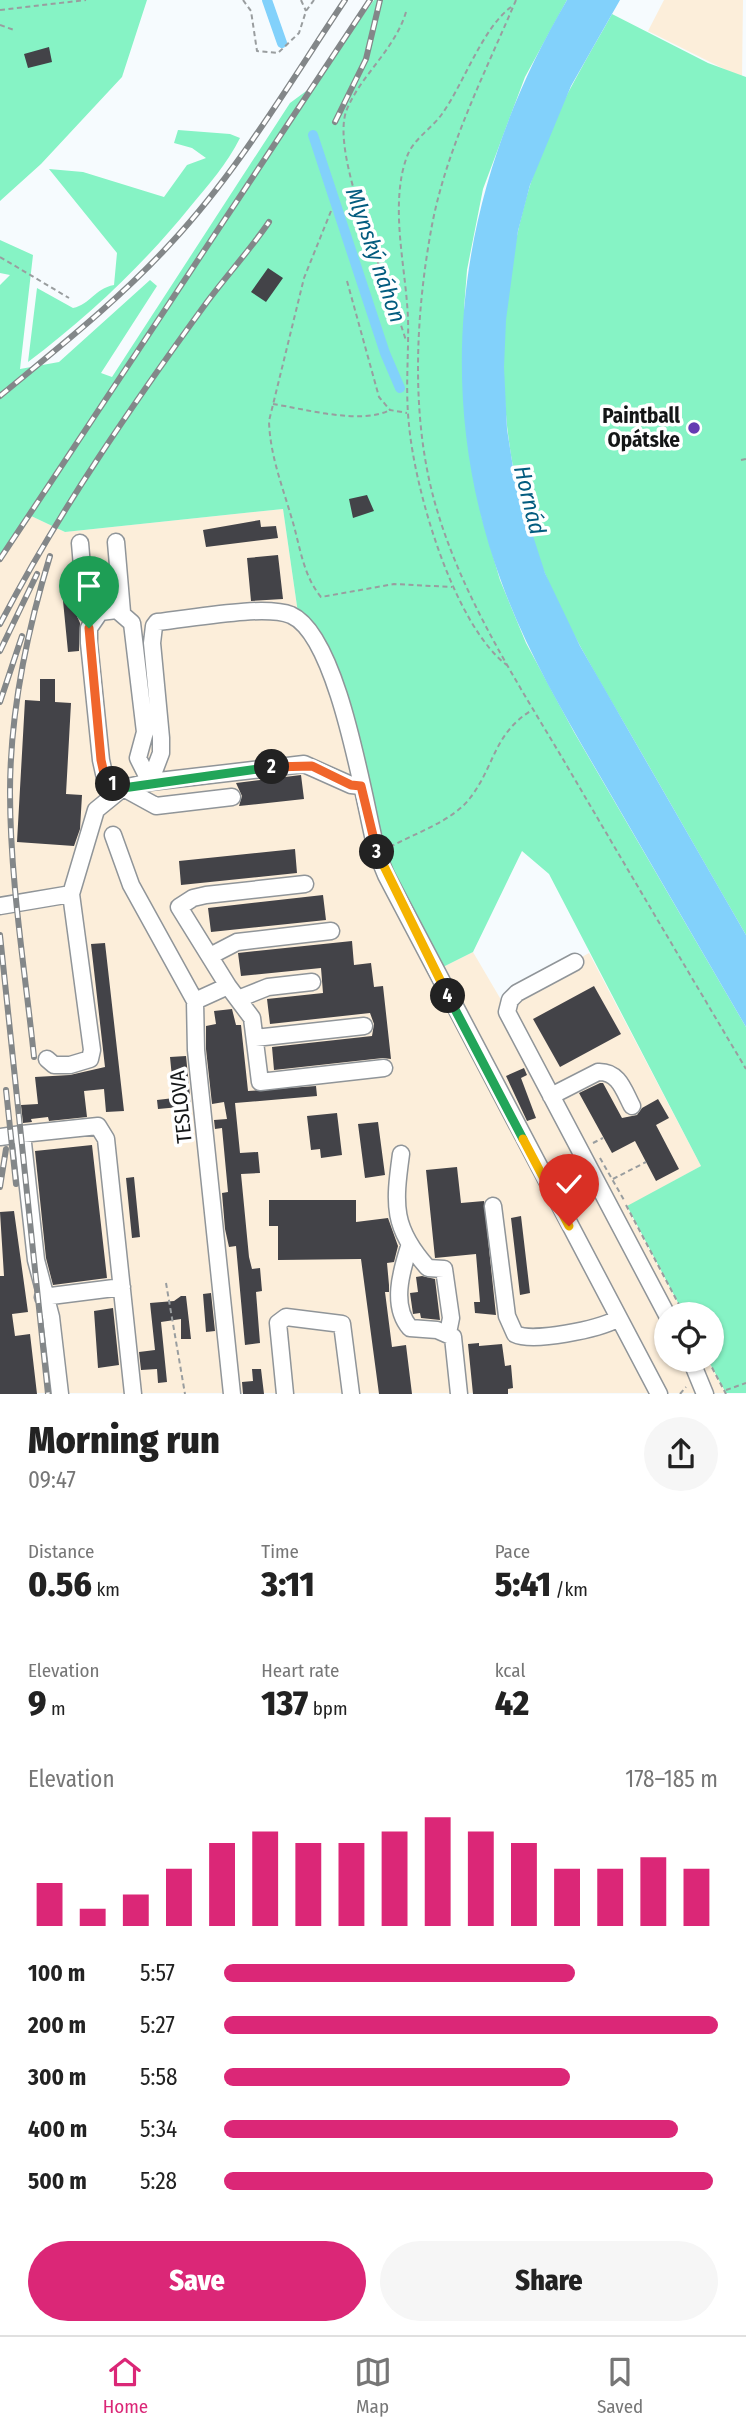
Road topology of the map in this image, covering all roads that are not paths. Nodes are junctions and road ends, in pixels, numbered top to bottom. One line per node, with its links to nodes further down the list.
1 (117, 542): 3 (lane)
2 (80, 543): 4 (lane)
3 (122, 612): 4 (lane); 5 (lane)
4 (93, 618): 7 (lane)
5 (149, 782): 6 (lane); 6 (lane); 7 (lane)
6 (361, 786): 35 (lane)
7 (123, 788): 8 (lane); 11 (lane)
8 (232, 797)
9 (113, 835): 14 (lane, TESLOVA)
10 (305, 884): 13 (lane)
11 (71, 894): 12 (lane); 23 (lane)
12 (0, 906)
13 (179, 907): 14 (lane); 16 (lane)
14 (151, 923): 20 (lane, TESLOVA)
15 (331, 931): 16 (lane)
16 (210, 956): 19 (lane)
17 (575, 962): 25 (lane)
18 (312, 982): 19 (lane)
19 (233, 993): 20 (lane); 22 (lane)
20 (195, 1002): 40 (lane, TESLOVA)
21 (364, 1026): 22 (lane)
22 (255, 1038): 24 (lane)
23 (47, 1059)
24 (384, 1068)
25 (551, 1096): 26 (lane); 34 (lane)
26 (632, 1106)
27 (22, 1134): 28 (lane); 32 (lane); 33 (lane)
28 (0, 1137)
29 (401, 1154): 31 (lane)
30 (493, 1206): 35 (lane)
31 (408, 1247): 36 (lane); 36 (lane)
32 (122, 1287): 33 (lane); 39 (lane)
33 (44, 1297): 38 (lane)
34 (660, 1302)
35 (617, 1319): 44 (lane)
36 (447, 1333): 43 (lane)
37 (696, 1372): 45 (lane)
38 (60, 1394)
39 (133, 1394)
40 (232, 1394)
41 (285, 1394): 42 (lane)
42 (351, 1394)
43 (458, 1394)
44 (659, 1394)
45 (705, 1394)

